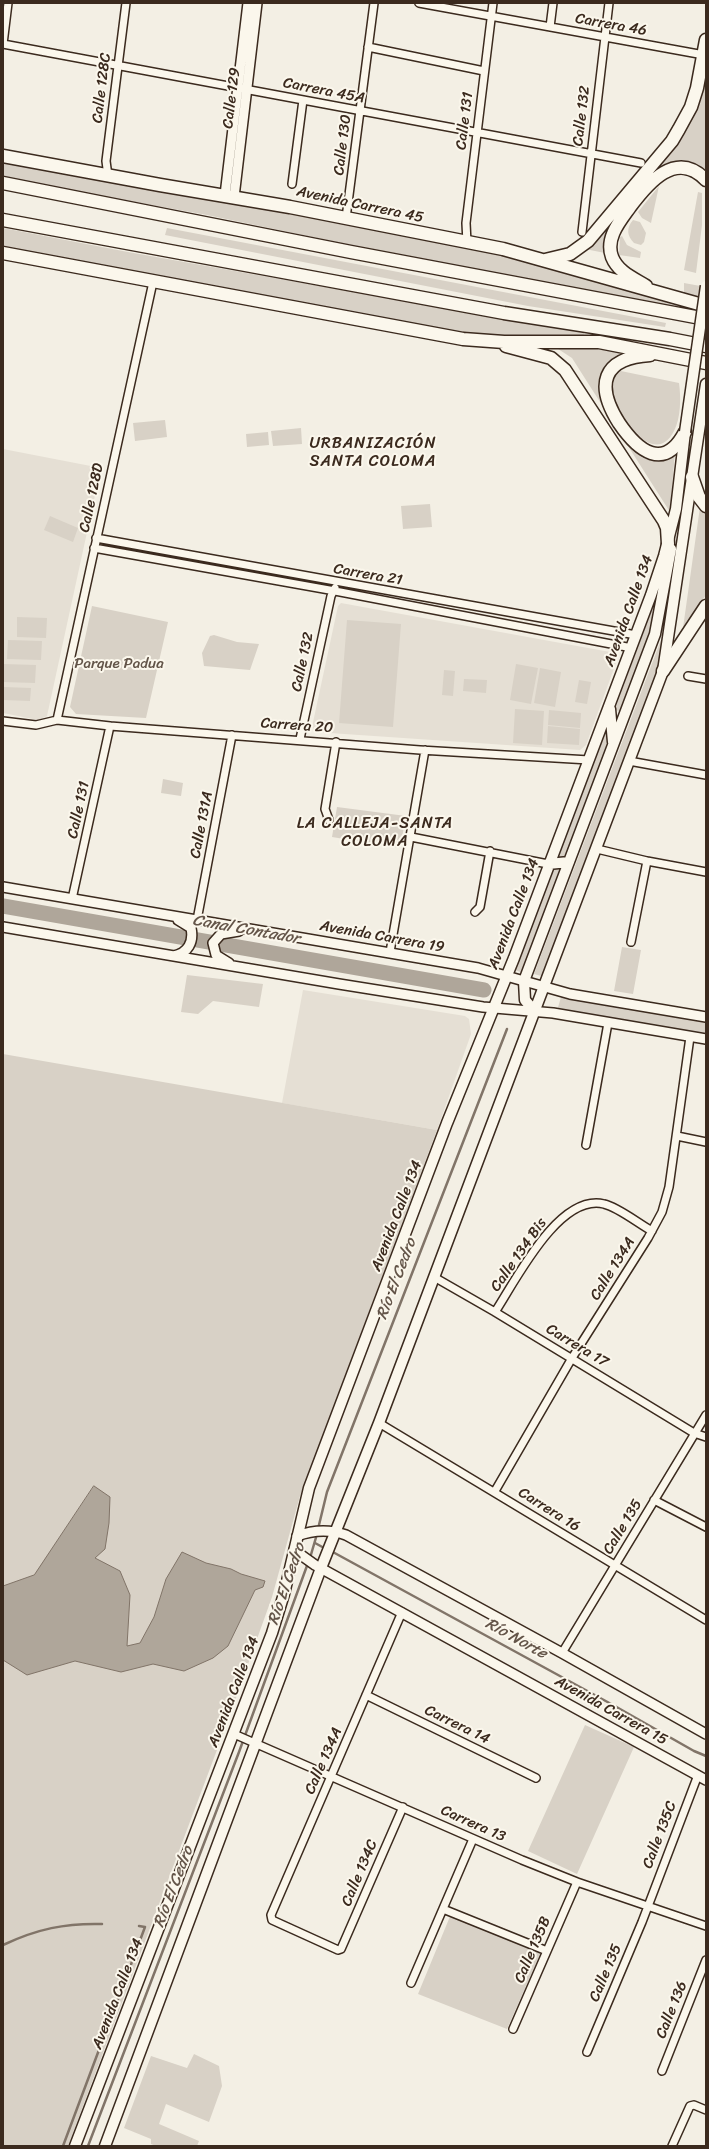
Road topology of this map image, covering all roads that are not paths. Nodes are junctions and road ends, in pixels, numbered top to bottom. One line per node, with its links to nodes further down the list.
1 (8, 3): 14 (street)
2 (126, 3): 17 (street, Calle 128C)
3 (248, 3): 19 (main road, Calle 129)
4 (257, 3): 19 (main road, Calle 129)
5 (374, 3): 15 (street, Calle 130)
6 (420, 3): 10 (street, Carrera 46)
7 (492, 3): 10 (street, Calle 131)
8 (553, 3): 11 (street)
9 (609, 3): 12 (street, Calle 132)
10 (491, 16): 11 (street, Carrera 46); 18 (street, Calle 131)
11 (550, 27): 12 (street, Carrera 46)
12 (605, 37): 16 (street, Carrera 46); 23 (street, Calle 132)
13 (706, 40): 16 (highway)
14 (3, 44): 17 (street, Carrera 45A)
15 (368, 47): 18 (street); 21 (street, Calle 130)
16 (704, 55): 36 (highway)
17 (118, 66): 19 (street, Carrera 45A); 26 (street, Calle 128C)
18 (484, 71): 22 (street, Calle 131)
19 (242, 89): 20 (street, Carrera 45A); 30 (main road, Calle 129)
20 (303, 100): 21 (street, Carrera 45A); 29 (street)
21 (360, 111): 22 (street, Carrera 45A); 31 (street, Calle 130)
22 (477, 132): 23 (street, Carrera 45A); 34 (street, Calle 131)
23 (591, 153): 25 (street, Carrera 45A); 33 (street, Calle 132)
24 (3, 156): 26 (highway, Avenida Carrera 45)
25 (641, 163)
26 (108, 176): 30 (highway, Avenida Carrera 45)
27 (706, 180): 39 (highway)
28 (3, 183): 41 (highway)
29 (292, 184)
30 (230, 196): 31 (highway, Avenida Carrera 45)
31 (346, 218): 34 (highway, Avenida Carrera 45)
32 (3, 220): 43 (highway)
33 (582, 232)
34 (467, 242): 36 (highway, Avenida Carrera 45)
35 (3, 253): 37 (highway)
36 (544, 260): 39 (highway, Avenida Carrera 45)
37 (153, 282): 42 (highway); 51 (street, Calle 128D)
38 (706, 286): 47 (main road, Avenida Calle 134, bridge)
39 (661, 295): 40 (highway, Avenida Carrera 45)
40 (706, 306)
41 (706, 319)
42 (487, 342): 44 (highway); 52 (highway)
43 (706, 346)
44 (674, 356): 45 (highway); 47 (highway)
45 (706, 363)
46 (706, 384): 48 (main road)
47 (685, 432): 50 (main road, Avenida Calle 134)
48 (692, 477): 49 (highway); 59 (main road)
49 (706, 506)
50 (676, 509): 52 (main road, Avenida Calle 134); 69 (main road)
51 (96, 538): 53 (street, Calle 128D); 54 (street, Carrera 21)
52 (668, 544): 57 (main road, Avenida Calle 134)
53 (94, 548): 55 (street, Carrera 21); 64 (street, Calle 128D)
54 (339, 583): 55 (street); 57 (street, Carrera 21)
55 (332, 591): 58 (street, Carrera 21); 67 (street, Calle 132)
56 (706, 606): 59 (highway)
57 (636, 635): 58 (main road, Avenida Calle 134)
58 (632, 648): 62 (main road, Avenida Calle 134)
59 (663, 671): 72 (main road)
60 (688, 676): 61 (street)
61 (706, 679)
62 (610, 707): 69 (main road); 71 (main road, Avenida Calle 134)
63 (3, 720): 64 (street, Carrera 20)
64 (57, 720): 65 (street, Carrera 20)
65 (110, 726): 66 (street, Carrera 20); 83 (street, Calle 131)
66 (232, 735): 67 (street, Carrera 20); 85 (street, Calle 131A)
67 (300, 739): 68 (street, Carrera 20)
68 (336, 742): 70 (street, Carrera 20); 74 (street)
69 (613, 746): 79 (main road)
70 (425, 750): 71 (street, Carrera 20); 75 (street)
71 (589, 760): 80 (main road, Avenida Calle 134)
72 (629, 761): 73 (street); 76 (main road)
73 (706, 775)
74 (329, 820)
75 (411, 837): 77 (street); 89 (street)
76 (596, 849): 78 (street); 94 (main road)
77 (490, 851): 80 (street); 84 (street)
78 (647, 861): 81 (street); 88 (street)
79 (569, 862): 80 (main road); 93 (main road)
80 (548, 864): 92 (main road, Avenida Calle 134)
81 (706, 872)
82 (3, 887): 83 (main road)
83 (72, 899): 85 (main road, Avenida Carrera 19)
84 (475, 912)
85 (194, 924): 87 (main road, Avenida Carrera 19); 90 (main road)
86 (3, 927): 90 (main road)
87 (252, 929): 89 (main road, Avenida Carrera 19); 91 (main road)
88 (631, 942)
89 (390, 952): 92 (main road, Avenida Carrera 19)
90 (173, 956): 91 (main road)
91 (249, 969): 95 (main road)
92 (507, 975): 93 (main road, Avenida Carrera 19); 95 (main road, Avenida Calle 134)
93 (524, 981): 94 (main road, Avenida Carrera 19); 96 (main road)
94 (544, 987): 96 (main road); 97 (main road, Avenida Carrera 19)
95 (493, 1008): 96 (main road); 116 (main road, Avenida Calle 134)
96 (535, 1012): 98 (main road); 105 (main road)
97 (706, 1017)
98 (608, 1023): 99 (main road); 103 (street)
99 (690, 1037): 100 (main road); 101 (street, Calle 134A)
100 (706, 1040)
101 (676, 1136): 102 (street); 104 (street, Calle 134A)
102 (706, 1142)
103 (586, 1145)
104 (652, 1231): 106 (street, Calle 134 Bis); 107 (street, Calle 134A)
105 (434, 1277): 106 (street, Carrera 17); 109 (main road)
106 (495, 1312): 107 (street, Carrera 17)
107 (572, 1358): 110 (street, Carrera 17); 112 (street, Calle 134A)
108 (706, 1415): 110 (street, Calle 135)
109 (379, 1423): 112 (street, Carrera 16); 115 (main road)
110 (694, 1433): 111 (street, Carrera 17); 113 (street, Calle 135)
111 (706, 1437)
112 (495, 1492): 119 (street, Carrera 16)
113 (654, 1500): 114 (street); 119 (street, Calle 135)
114 (706, 1527)
115 (332, 1534): 116 (main road, Avenida Carrera 15); 118 (main road); 122 (main road, Avenida Carrera 15)
116 (297, 1536): 117 (main road, Avenida Calle 134)
117 (297, 1553): 118 (main road, Avenida Carrera 15); 125 (main road, Avenida Calle 134)
118 (320, 1564): 120 (main road, Avenida Carrera 15); 126 (main road)
119 (615, 1566): 121 (street, Carrera 16); 122 (street, Calle 135)
120 (402, 1612): 123 (street, Calle 134A); 128 (main road, Avenida Carrera 15)
121 (706, 1620)
122 (562, 1652): 124 (main road, Avenida Carrera 15)
123 (366, 1695): 127 (street, Calle 134A); 129 (street, Carrera 14)
124 (706, 1734)
125 (238, 1735): 126 (street, Carrera 13); 144 (main road, Avenida Calle 134)
126 (253, 1741): 127 (street, Carrera 13); 145 (main road)
127 (331, 1776): 130 (street, Carrera 13); 136 (street, Calle 134A)
128 (702, 1777): 133 (street, Calle 135C)
129 (536, 1778)
130 (403, 1807): 131 (street, Carrera 13); 136 (street, Calle 134C)
131 (473, 1839): 132 (street, Carrera 13); 134 (street)
132 (577, 1882): 133 (street, Carrera 13); 137 (street, Calle 135B)
133 (648, 1904): 135 (street, Carrera 13); 141 (street, Calle 135)
134 (443, 1909): 137 (street); 139 (street)
135 (706, 1925)
136 (341, 1949)
137 (547, 1951): 140 (street, Calle 135B)
138 (706, 1960): 142 (street, Calle 136)
139 (411, 1983)
140 (513, 2029)
141 (587, 2052)
142 (662, 2071)
143 (706, 2110): 146 (street)
144 (75, 2146)
145 (105, 2146)
146 (672, 2146)

